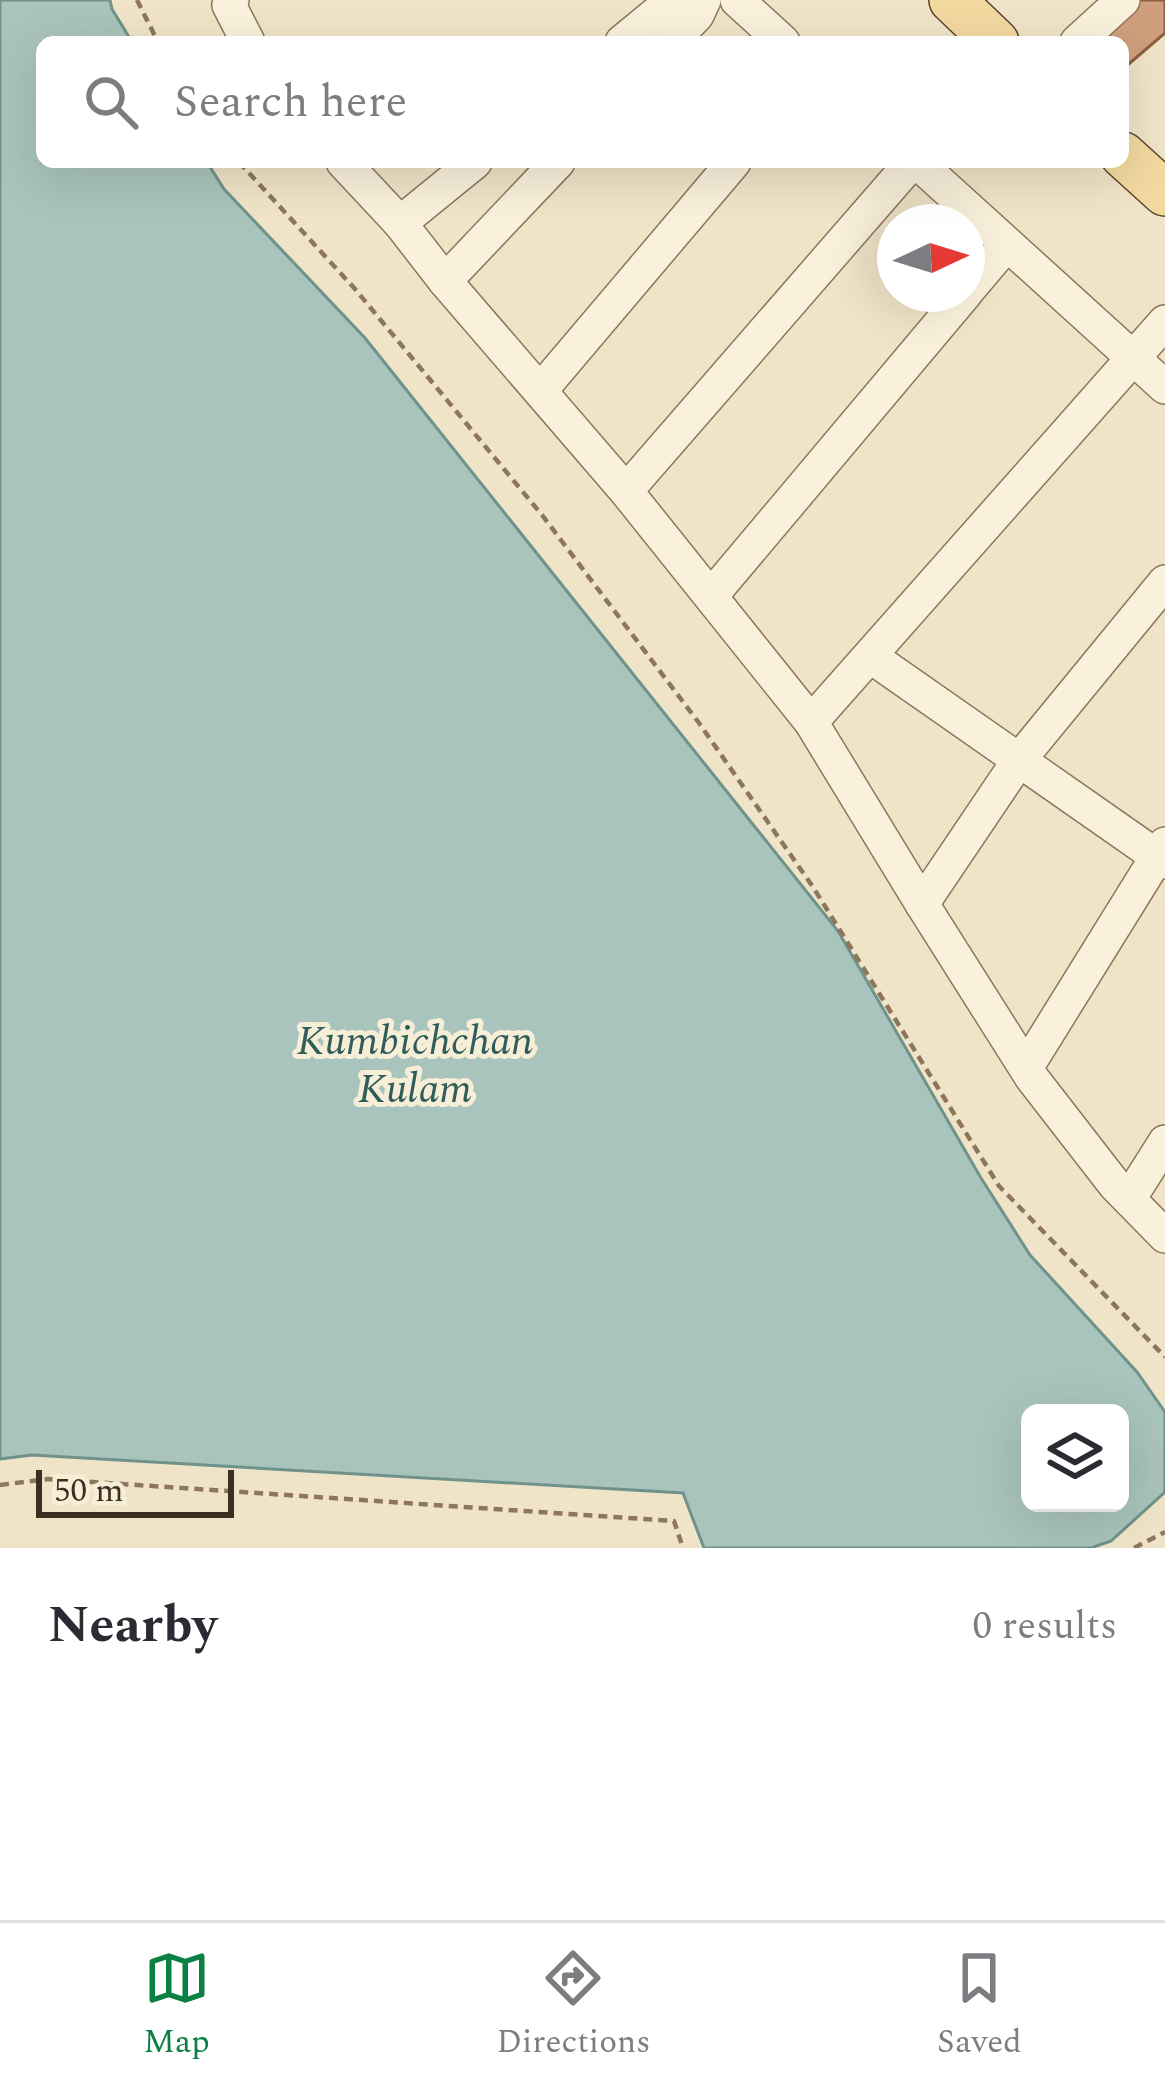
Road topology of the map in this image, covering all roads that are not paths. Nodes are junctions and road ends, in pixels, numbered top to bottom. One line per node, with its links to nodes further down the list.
1 (673, 0): 8 (street)
2 (704, 0): 9 (street)
3 (736, 0): 10 (street)
4 (952, 0): 11 (main road)
5 (1123, 0): 12 (street)
6 (228, 2): 7 (street)
7 (245, 36)
8 (629, 36)
9 (677, 36)
10 (776, 36)
11 (990, 36)
12 (1084, 36)
13 (1129, 161): 20 (main road)
14 (349, 168): 21 (street)
15 (468, 168): 21 (street)
16 (552, 168): 24 (street)
17 (729, 168): 29 (street)
18 (909, 168): 30 (street)
19 (921, 168): 22 (street)
20 (1165, 194)
21 (400, 224): 24 (street)
22 (1007, 244): 23 (street); 27 (street)
23 (985, 270)
24 (445, 281): 29 (street)
25 (950, 312): 32 (street)
26 (1165, 322): 27 (street)
27 (1134, 358): 28 (street); 33 (street)
28 (1165, 387)
29 (540, 391): 30 (street)
30 (626, 491): 32 (street)
31 (1165, 582): 35 (street)
32 (711, 596): 34 (street)
33 (870, 656): 34 (street); 35 (street)
34 (811, 722): 37 (street)
35 (1019, 760): 36 (street); 37 (street)
36 (1162, 854): 38 (street)
37 (922, 904): 38 (street)
38 (1026, 1068): 40 (street)
39 (1165, 1142): 40 (street)
40 (1129, 1199): 41 (street)
41 (1165, 1236)

